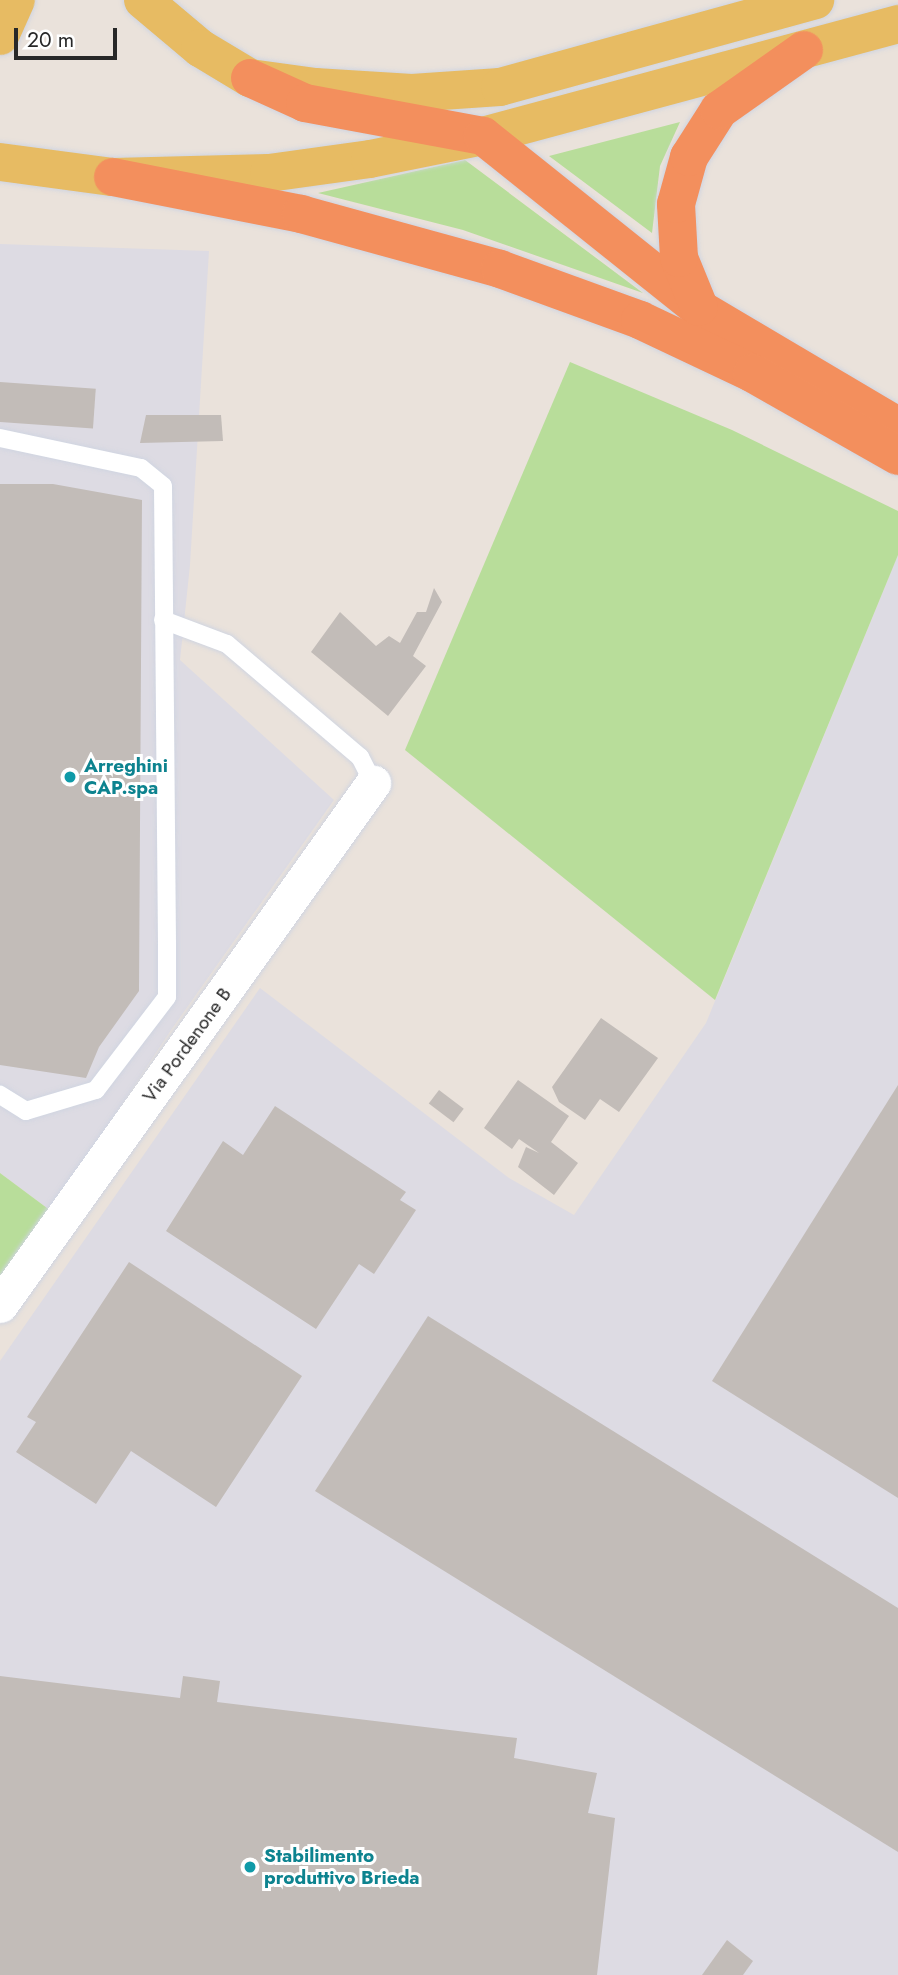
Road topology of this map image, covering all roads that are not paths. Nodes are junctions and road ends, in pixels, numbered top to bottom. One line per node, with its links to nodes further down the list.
1 (16, 0): 5 (main road)
2 (142, 0): 7 (main road)
3 (815, 0): 7 (main road)
4 (898, 24): 6 (main road)
5 (0, 36)
6 (804, 50): 8 (main road); 11 (highway)
7 (250, 78): 8 (highway)
8 (483, 136): 10 (main road); 11 (highway)
9 (0, 162): 10 (main road)
10 (113, 177): 14 (highway)
11 (700, 309): 12 (highway)
12 (898, 426)
13 (0, 438): 15 (lane)
14 (898, 456)
15 (163, 620): 16 (lane); 17 (lane)
16 (373, 783): 18 (street, Via Pordenone B)
17 (0, 1095)
18 (0, 1305)

